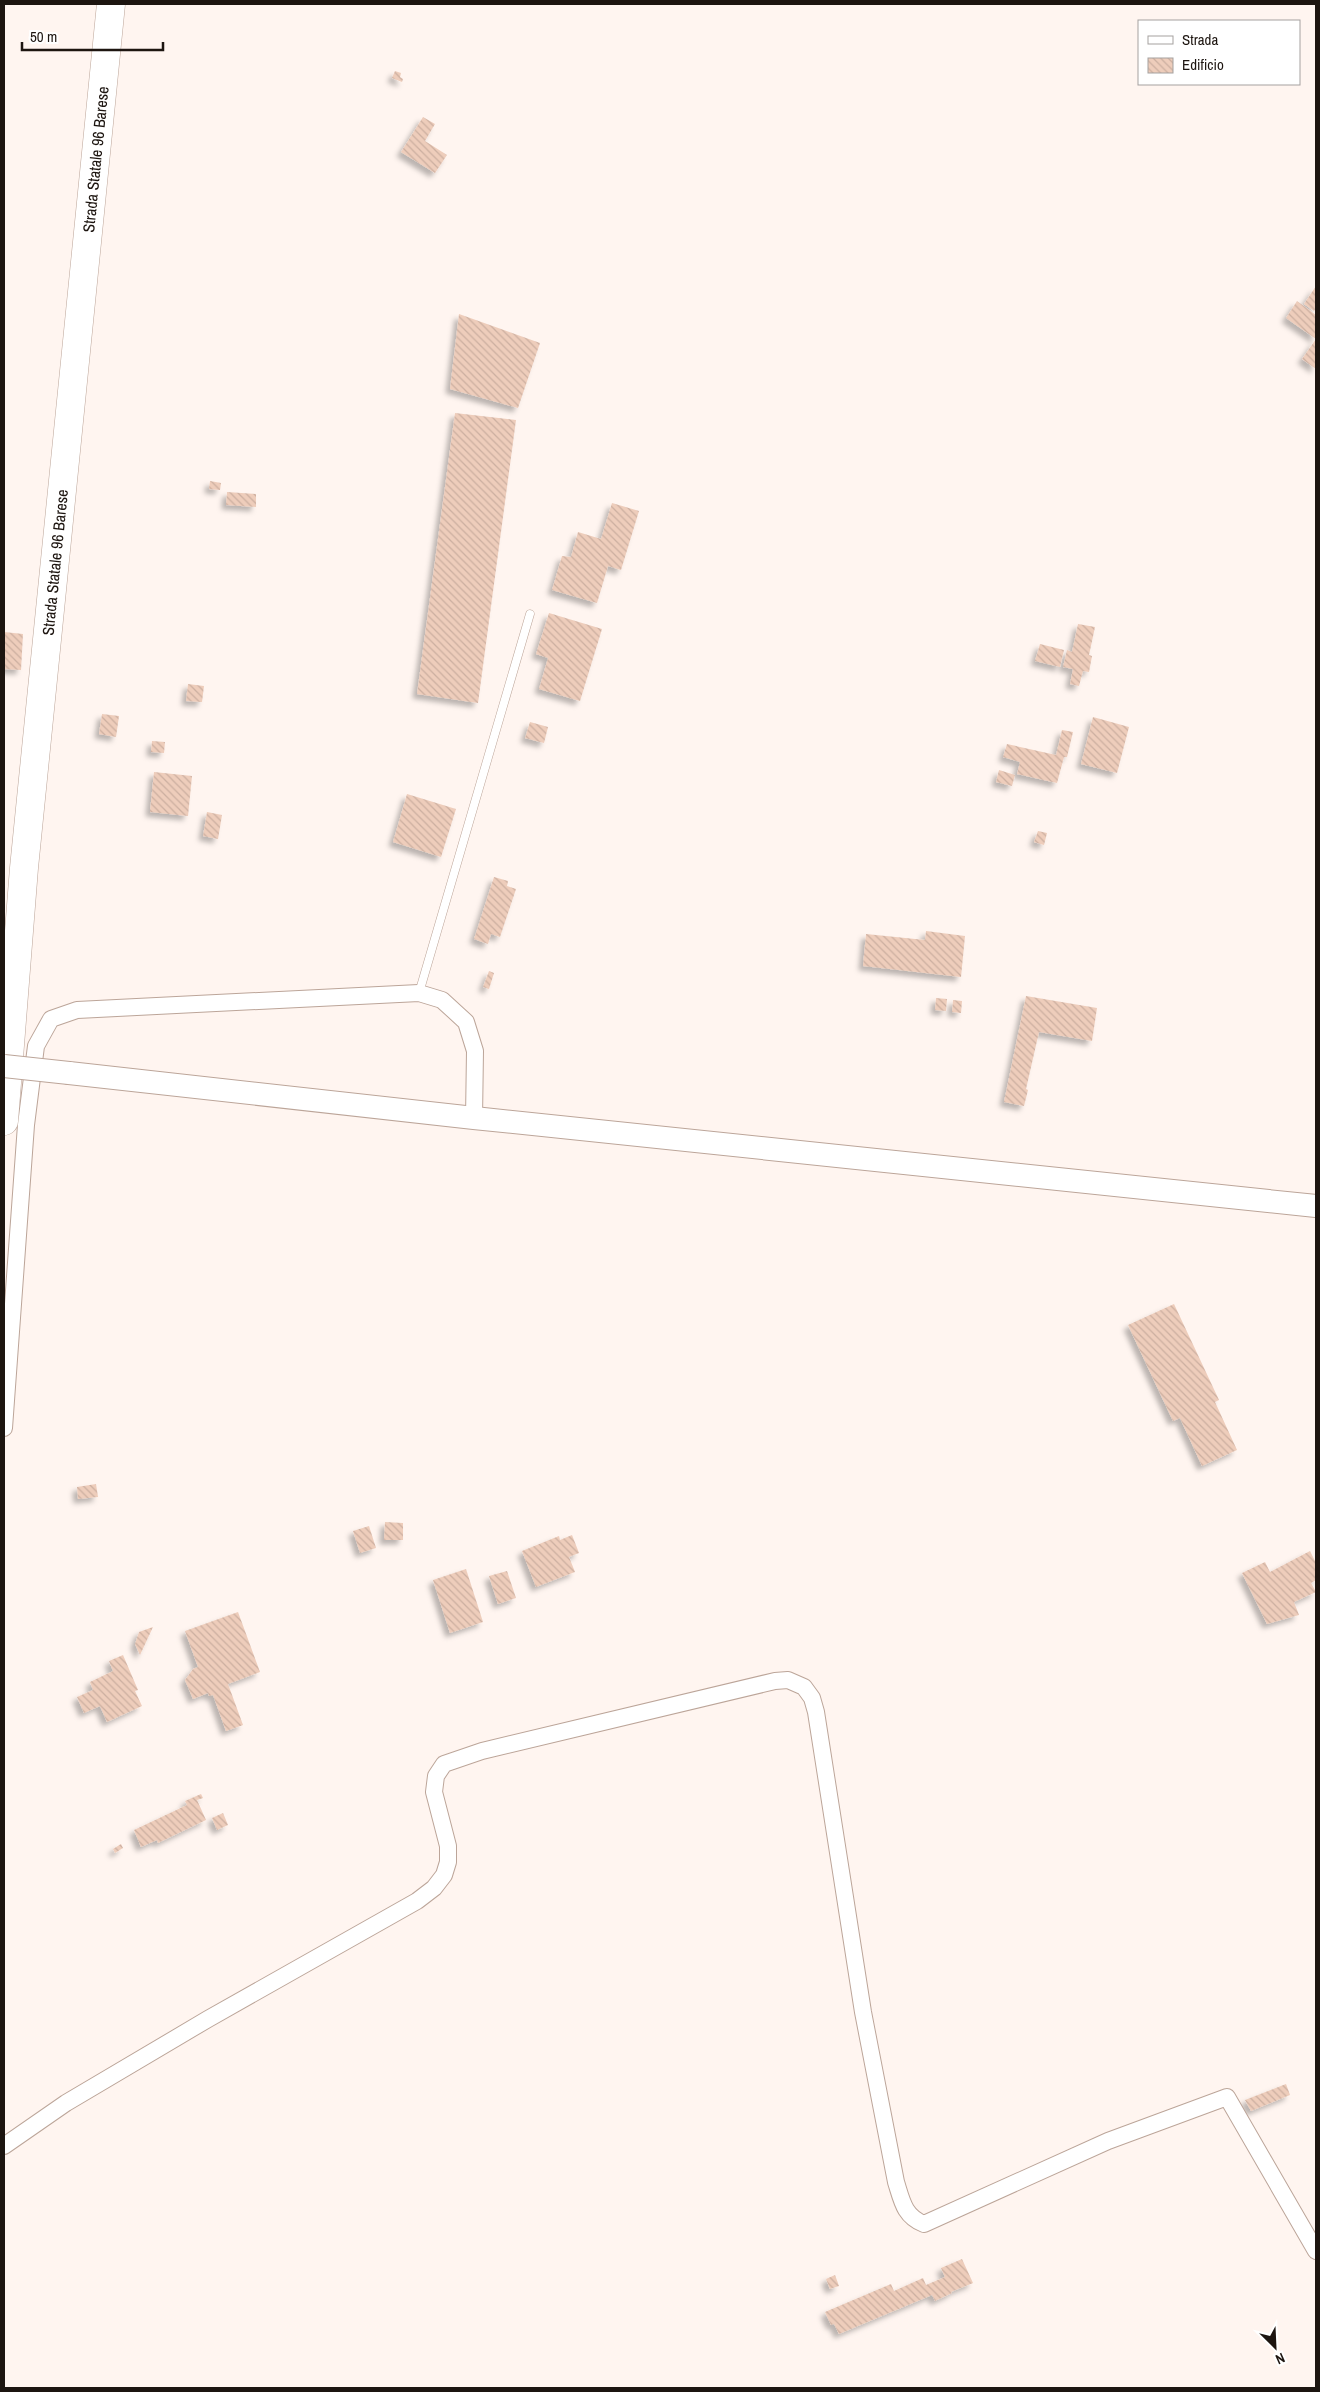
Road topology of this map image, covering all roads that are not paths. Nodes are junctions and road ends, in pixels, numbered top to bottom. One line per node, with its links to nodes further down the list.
1 (111, 4): 6 (highway, Strada Statale 96 Barese)
2 (530, 614): 3 (lane)
3 (419, 993): 5 (street); 8 (street)
4 (4, 1066): 5 (street, bridge)
5 (474, 1118): 7 (street)
6 (4, 1121)
7 (1316, 1206)
8 (4, 1428)
9 (4, 2146): 10 (street)
10 (1316, 2251)

